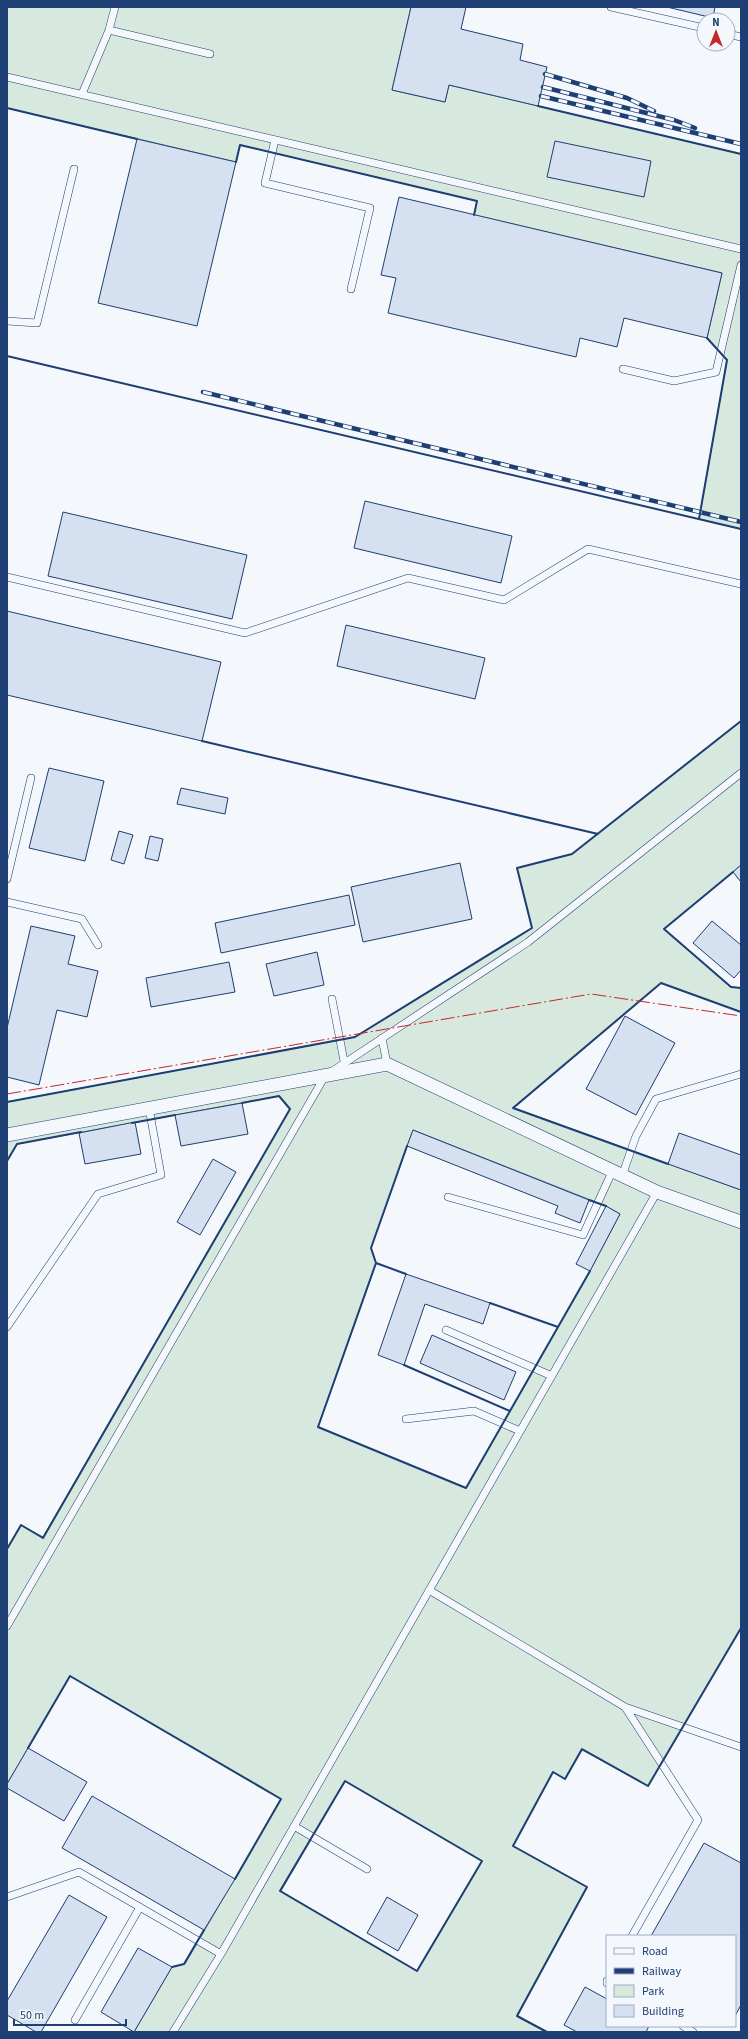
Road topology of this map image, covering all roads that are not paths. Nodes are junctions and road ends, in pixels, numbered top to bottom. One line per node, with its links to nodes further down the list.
1 (115, 7): 4 (lane)
2 (611, 7): 3 (lane)
3 (696, 26)
4 (109, 30): 5 (lane); 7 (lane)
5 (210, 54)
6 (7, 77): 7 (lane)
7 (82, 94): 8 (lane)
8 (275, 140): 10 (lane); 12 (lane)
9 (74, 169): 13 (lane)
10 (741, 249)
11 (741, 265): 14 (lane)
12 (351, 289)
13 (7, 321)
14 (623, 369)
15 (7, 577): 16 (lane)
16 (741, 584)
17 (741, 773): 23 (lane)
18 (31, 778): 19 (lane)
19 (7, 878)
20 (7, 902): 21 (lane)
21 (98, 945)
22 (332, 999): 25 (lane)
23 (382, 1038): 24 (lane); 25 (lane)
24 (386, 1064): 25 (street); 30 (street)
25 (345, 1067): 27 (street)
26 (741, 1074): 30 (lane)
27 (324, 1076): 28 (street); 40 (lane)
28 (149, 1108): 29 (street); 34 (lane)
29 (7, 1135)
30 (617, 1174): 31 (street); 32 (lane)
31 (657, 1192): 33 (street); 36 (lane)
32 (448, 1197)
33 (741, 1222)
34 (7, 1327)
35 (446, 1330): 36 (lane)
36 (552, 1376): 38 (lane)
37 (406, 1419): 38 (lane)
38 (520, 1431): 39 (lane)
39 (429, 1590): 41 (lane); 43 (lane)
40 (7, 1626)
41 (625, 1707): 42 (lane); 47 (lane)
42 (741, 1747)
43 (294, 1826): 44 (lane); 48 (lane)
44 (367, 1869)
45 (7, 1898): 46 (lane)
46 (140, 1907): 48 (lane); 49 (lane)
47 (633, 1935)
48 (220, 1954): 51 (lane)
49 (75, 2020)
50 (685, 2027): 52 (lane)
51 (173, 2032)
52 (694, 2032)

